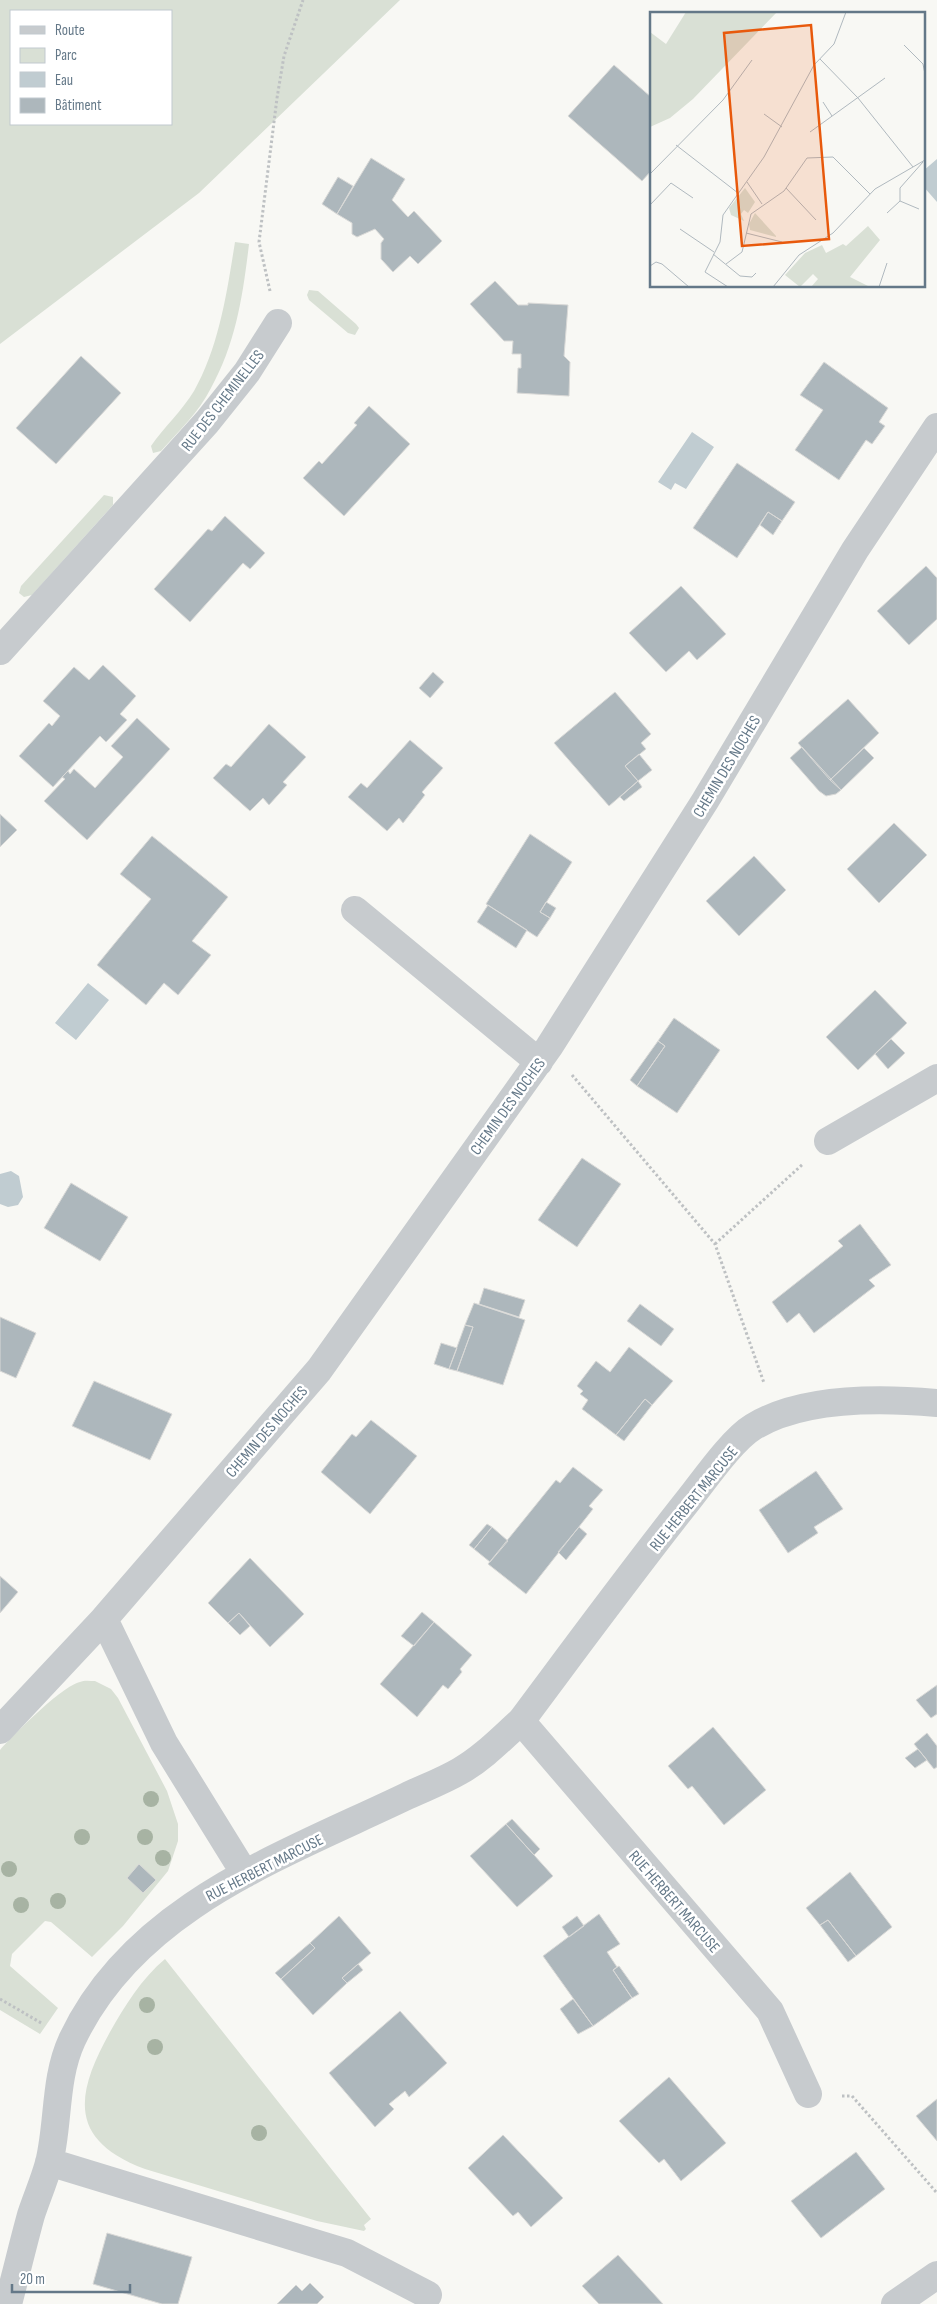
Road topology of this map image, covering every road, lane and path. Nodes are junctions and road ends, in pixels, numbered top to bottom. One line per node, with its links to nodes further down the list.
1 (303, 0): 2 (path)
2 (278, 323): 4 (street, RUE DES CHEMINELLES)
3 (937, 427): 6 (street, CHEMIN DES NOCHES)
4 (0, 651)
5 (355, 910): 6 (street)
6 (544, 1055): 9 (path); 12 (street, CHEMIN DES NOCHES)
7 (937, 1078): 8 (street)
8 (828, 1141): 9 (path)
9 (715, 1244): 11 (path)
10 (937, 1403): 11 (street, RUE HERBERT MARCUSE)
11 (776, 1416): 13 (street, RUE HERBERT MARCUSE)
12 (104, 1620): 14 (street, CHEMIN DES NOCHES); 15 (street)
13 (521, 1720): 15 (street, RUE HERBERT MARCUSE); 18 (street, RUE HERBERT MARCUSE)
14 (1, 1727)
15 (245, 1874): 17 (street, RUE HERBERT MARCUSE)
16 (0, 1999): 17 (path)
17 (72, 2041): 19 (street, RUE HERBERT MARCUSE)
18 (808, 2094): 20 (path)
19 (49, 2162): 22 (street); 23 (street, RUE HERBERT MARCUSE)
20 (937, 2193)
21 (937, 2275): 24 (street)
22 (428, 2295)
23 (8, 2304)
24 (895, 2304)

